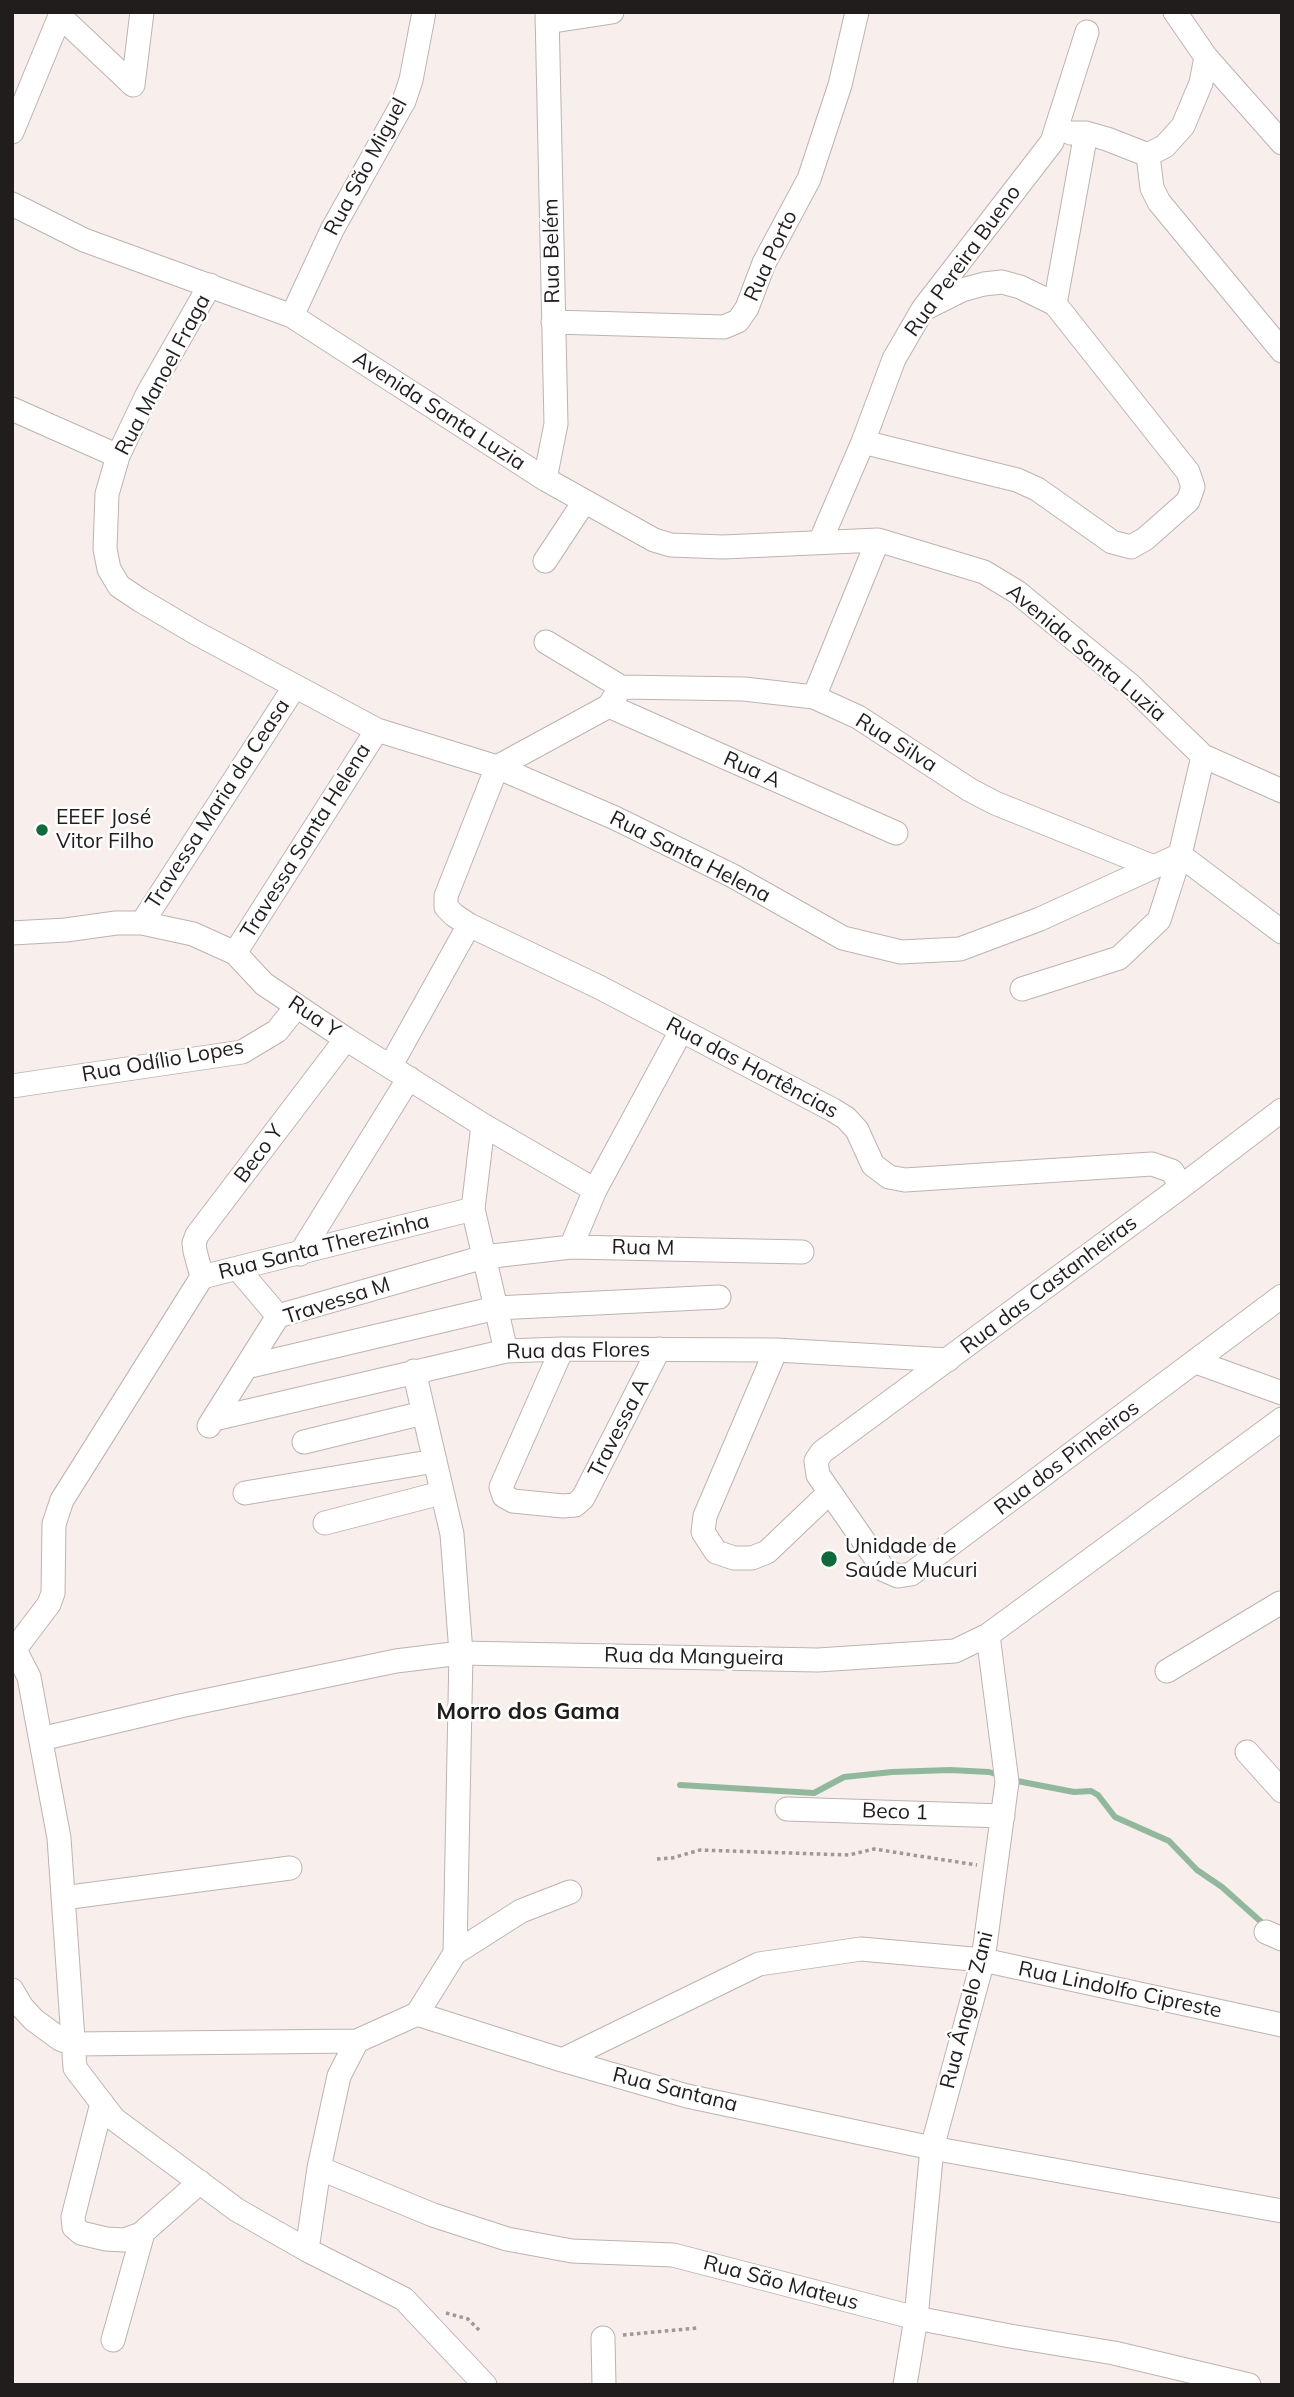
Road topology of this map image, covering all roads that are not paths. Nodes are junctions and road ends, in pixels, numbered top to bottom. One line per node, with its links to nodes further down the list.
1 (142, 12): 9 (street)
2 (424, 12): 18 (street, Rua São Miguel)
3 (612, 12): 6 (street)
4 (857, 12): 19 (street, Rua Porto)
5 (1175, 12): 8 (street)
6 (547, 17): 19 (street, Rua Belém)
7 (1087, 32): 11 (street, Rua Pereira Bueno)
8 (1206, 57): 12 (street); 13 (street)
9 (12, 132)
10 (1086, 133): 11 (street); 13 (street); 16 (street)
11 (1052, 142): 17 (street, Rua Pereira Bueno)
12 (1282, 144)
13 (1148, 155): 20 (street)
14 (12, 204): 15 (street, Avenida Santa Luzia)
15 (210, 285): 18 (street, Avenida Santa Luzia); 23 (street, Rua Manoel Fraga)
16 (1055, 304): 17 (street); 22 (street)
17 (923, 309): 22 (street, Rua Pereira Bueno)
18 (292, 316): 24 (street, Avenida Santa Luzia)
19 (553, 322): 24 (street, Rua Belém)
20 (1282, 351)
21 (12, 409): 23 (street)
22 (863, 442): 27 (street, Rua Pereira Bueno)
23 (118, 456): 29 (street, Rua Manoel Fraga)
24 (545, 480): 25 (street, Avenida Santa Luzia)
25 (584, 502): 27 (street, Avenida Santa Luzia); 28 (street)
26 (878, 540): 27 (street, Avenida Santa Luzia); 33 (street); 35 (street, Avenida Santa Luzia)
27 (820, 542)
28 (545, 561)
29 (120, 586): 31 (street, Rua Santa Helena)
30 (546, 642): 32 (street, Rua Silva)
31 (295, 686): 34 (street, Rua Santa Helena); 41 (street, Travessa Maria da Ceasa)
32 (615, 696): 33 (street, Rua Silva); 36 (street, Rua Silva); 38 (street, Rua A)
33 (814, 697): 40 (street, Rua Silva)
34 (377, 730): 36 (street, Rua Santa Helena); 45 (street, Travessa Santa Helena)
35 (1203, 755): 37 (street, Avenida Santa Luzia); 39 (street)
36 (497, 767): 40 (street, Rua Santa Helena); 42 (street)
37 (1282, 790)
38 (896, 833)
39 (1180, 855): 40 (street, Rua Santa Helena); 43 (street); 46 (street)
40 (1154, 867)
41 (142, 923): 44 (street, Rua Y); 45 (street, Rua Y)
42 (469, 925): 48 (street, Rua das Hortências); 50 (street)
43 (1282, 932)
44 (12, 933)
45 (235, 953): 47 (street, Rua Y)
46 (1022, 989)
47 (298, 1006): 49 (street, Rua Y); 51 (street, Rua Odílio Lopes)
48 (681, 1031): 54 (street, Rua das Hortências); 55 (street)
49 (346, 1039): 50 (street, Rua Y); 62 (street, Beco Y)
50 (400, 1072): 53 (street, Rua Y); 59 (street)
51 (12, 1086)
52 (1282, 1110): 54 (street, Rua das Castanheiras)
53 (483, 1125): 55 (street, Rua Y); 56 (street)
54 (1181, 1187): 71 (street, Rua das Castanheiras)
55 (596, 1190): 57 (street)
56 (473, 1209): 59 (street, Rua Santa Therezinha); 60 (street)
57 (571, 1247): 58 (street, Rua M); 60 (street, Rua M)
58 (802, 1252)
59 (300, 1254): 61 (street, Rua Santa Therezinha)
60 (484, 1256): 65 (street); 66 (street, Travessa M)
61 (238, 1269): 62 (street, Rua Santa Therezinha); 66 (street)
62 (202, 1277): 88 (street, Rua Santa Therezinha)
63 (1282, 1296): 72 (street, Rua dos Pinheiros)
64 (719, 1297): 65 (street)
65 (496, 1308): 70 (street); 73 (street)
66 (278, 1316): 73 (street, Travessa M)
67 (562, 1349): 68 (street, Rua das Flores); 68 (street, Travessa A); 70 (street, Rua das Flores)
68 (659, 1349): 69 (street, Rua das Flores)
69 (776, 1350): 71 (street, Rua das Flores); 82 (street)
70 (506, 1351): 74 (street, Rua das Flores)
71 (948, 1360): 81 (street, Rua das Castanheiras)
72 (1196, 1362): 75 (street); 82 (street, Rua dos Pinheiros)
73 (246, 1367): 78 (street, Travessa M)
74 (414, 1371): 76 (street); 78 (street, Rua das Flores)
75 (1282, 1393)
76 (423, 1413): 79 (street); 80 (street)
77 (1282, 1419): 87 (street, Rua da Mangueira)
78 (210, 1425)
79 (304, 1442)
80 (435, 1461): 83 (street); 84 (street)
81 (817, 1461): 82 (street, Rua dos Pinheiros)
82 (830, 1492)
83 (245, 1493)
84 (441, 1493): 85 (street); 89 (street)
85 (325, 1523)
86 (1279, 1612): 90 (street)
87 (988, 1635): 89 (street, Rua da Mangueira); 95 (street, Rua Ângelo Zani)
88 (14, 1647): 91 (street)
89 (461, 1653): 91 (street, Rua da Mangueira); 99 (street)
90 (1167, 1671)
91 (41, 1738): 98 (street)
92 (1247, 1752): 93 (street)
93 (1282, 1791)
94 (787, 1809): 95 (street, Beco 1)
95 (1003, 1816): 100 (street, Rua Ângelo Zani)
96 (290, 1868): 98 (street)
97 (570, 1892): 99 (street)
98 (63, 1898): 105 (street)
99 (455, 1953): 102 (street)
100 (983, 1960): 103 (street, Rua Lindolfo Cipreste); 106 (street, Rua Lindolfo Cipreste); 108 (street, Rua Ângelo Zani)
101 (12, 1990): 105 (street)
102 (416, 2014): 104 (street); 106 (street, Rua Santana)
103 (1282, 2025)
104 (357, 2041): 105 (street); 109 (street)
105 (73, 2044): 107 (street)
106 (562, 2060): 108 (street, Rua Santana)
107 (102, 2103): 110 (street); 112 (street)
108 (932, 2148): 111 (street, Rua Santana); 114 (street, Rua Ângelo Zani)
109 (319, 2168): 113 (street); 114 (street, Rua São Mateus)
110 (200, 2182): 112 (street); 113 (street)
111 (1282, 2211)
112 (142, 2233): 116 (street)
113 (307, 2250): 117 (street)
114 (916, 2318): 119 (street, Rua Ângelo Zani); 120 (street, Rua São Mateus)
115 (603, 2338): 118 (street)
116 (113, 2340)
117 (485, 2385)
118 (604, 2385)
119 (905, 2385)
120 (1250, 2385)

